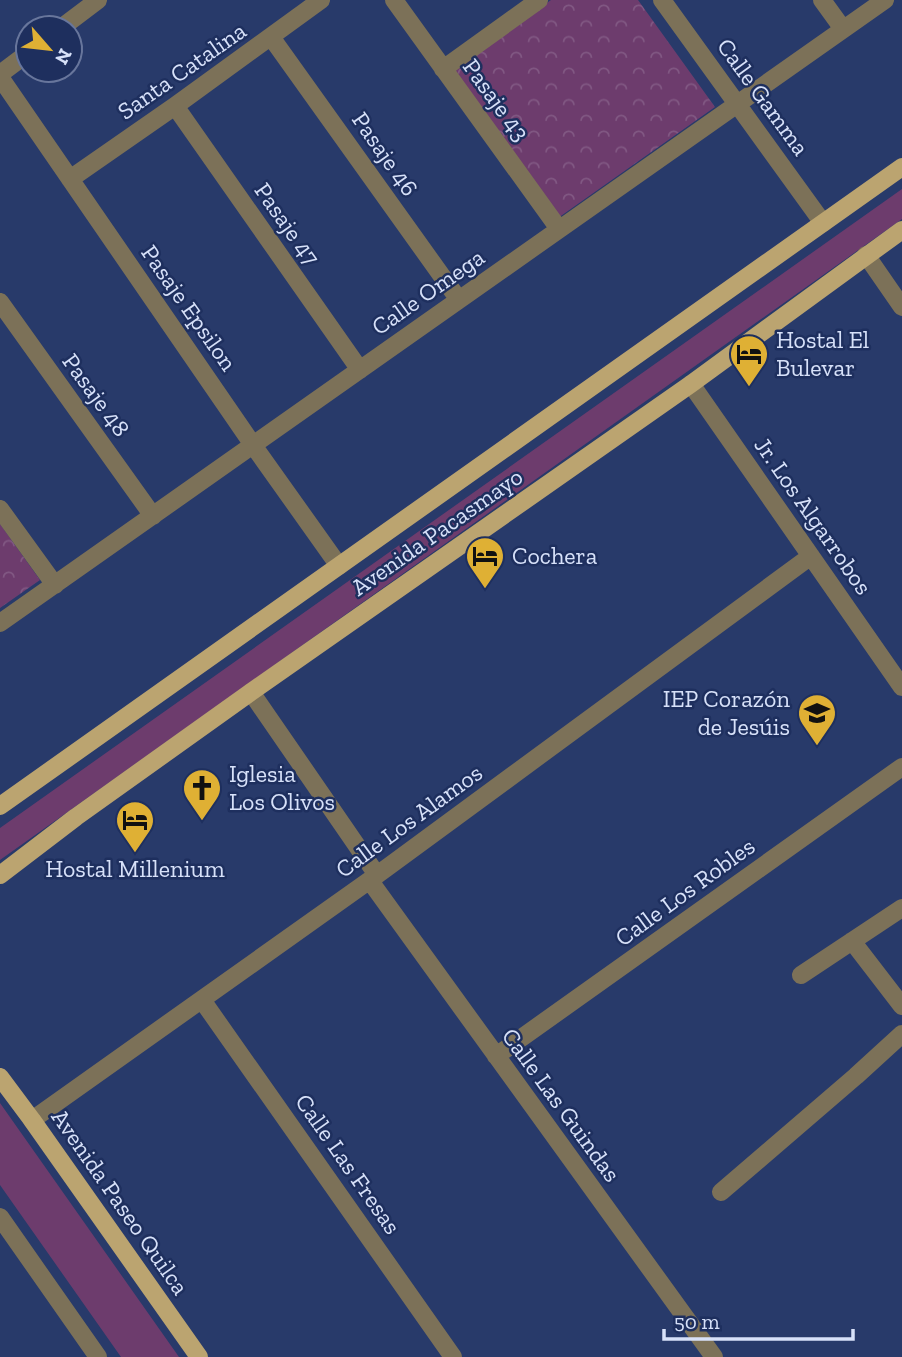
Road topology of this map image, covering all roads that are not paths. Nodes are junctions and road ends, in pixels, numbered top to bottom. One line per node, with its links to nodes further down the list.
1 (97, 0): 8 (street)
2 (321, 0): 10 (street, Santa Catalina)
3 (394, 0): 12 (street, Pasaje 43)
4 (539, 0): 12 (street)
5 (662, 0): 14 (street, Calle Gamma)
6 (822, 0): 9 (street)
7 (885, 0): 9 (street, Calle Omega)
8 (79, 14)
9 (843, 29): 14 (street, Calle Omega)
10 (271, 37): 15 (street, Santa Catalina); 22 (street, Pasaje 46)
11 (14, 64): 13 (street)
12 (443, 69): 19 (street, Pasaje 43)
13 (0, 76): 17 (street, Pasaje Epsilon)
14 (738, 103): 18 (street, Calle Gamma); 19 (street, Calle Omega)
15 (175, 106): 17 (street, Santa Catalina); 25 (street, Pasaje 47)
16 (902, 167): 18 (main road, Avenida Pacasmayo)
17 (70, 179): 27 (street, Pasaje Epsilon)
18 (823, 223): 31 (main road, Avenida Pacasmayo)
19 (559, 229): 22 (street, Calle Omega)
20 (902, 230): 21 (main road, Avenida Pacasmayo)
21 (866, 255): 24 (street); 26 (main road, Avenida Pacasmayo)
22 (459, 300): 25 (street, Calle Omega)
23 (0, 302): 29 (street, Pasaje 48)
24 (902, 307)
25 (360, 370): 27 (street, Calle Omega)
26 (691, 384): 30 (street, Jr. Los Algarrobos); 35 (main road, Avenida Pacasmayo)
27 (253, 445): 29 (street, Calle Omega); 31 (street, Pasaje Epsilon)
28 (0, 509): 32 (street)
29 (153, 516): 32 (street, Calle Omega)
30 (811, 556): 34 (street, Jr. Los Algarrobos); 39 (street, Calle Los Alamos)
31 (339, 566): 37 (main road, Avenida Pacasmayo)
32 (55, 585): 33 (street, Calle Omega)
33 (0, 623)
34 (902, 687)
35 (251, 692): 38 (main road, Avenida Pacasmayo); 39 (street, Calle Las Guindas)
36 (902, 767): 46 (street, Calle Los Robles)
37 (0, 806)
38 (0, 875)
39 (373, 878): 43 (street, Calle Los Alamos); 46 (street, Calle Las Guindas)
40 (902, 908): 41 (street)
41 (852, 941): 42 (street); 44 (street)
42 (800, 975)
43 (202, 1000): 48 (street, Calle Los Alamos); 53 (street, Calle Las Fresas)
44 (902, 1006)
45 (902, 1034): 49 (street)
46 (496, 1056): 54 (street, Calle Las Guindas)
47 (0, 1077): 48 (main road, Avenida Paseo Quilca)
48 (32, 1120): 52 (main road, Avenida Paseo Quilca)
49 (721, 1192)
50 (0, 1217): 51 (street)
51 (98, 1357)
52 (199, 1357)
53 (453, 1357)
54 (714, 1357)

